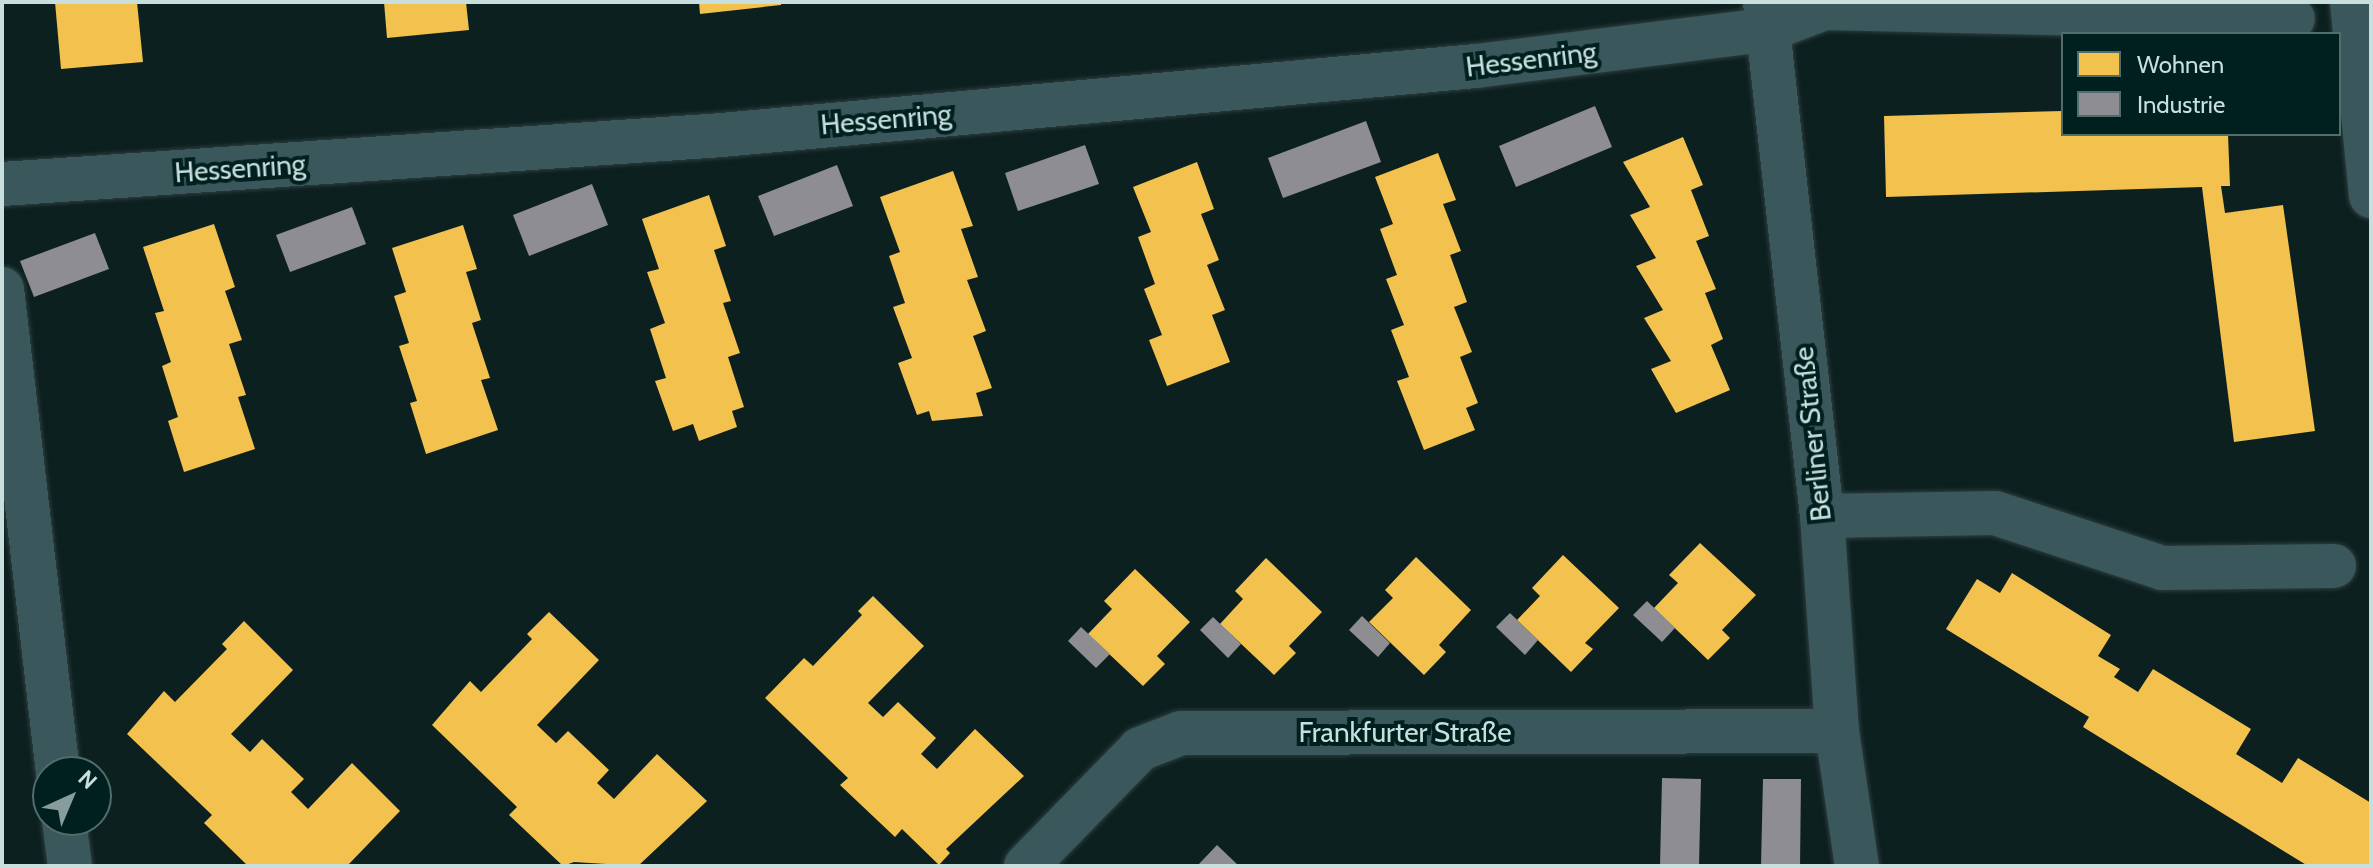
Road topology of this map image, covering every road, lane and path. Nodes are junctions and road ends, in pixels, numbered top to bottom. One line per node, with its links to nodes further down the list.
1 (2352, 2): 5 (street)
2 (1766, 16): 3 (street, Hessenring); 4 (street, Hessenring); 7 (street, Berliner Straße)
3 (2293, 19)
4 (2, 184)
5 (2371, 196)
6 (2, 289): 10 (street)
7 (1822, 516): 8 (street); 9 (street, Berliner Straße)
8 (2334, 566)
9 (1837, 731): 12 (street, Berliner Straße); 14 (street, Frankfurter Straße)
10 (56, 756)
11 (66, 836): 13 (street)
12 (1867, 861)
13 (70, 866)
14 (1026, 866)

